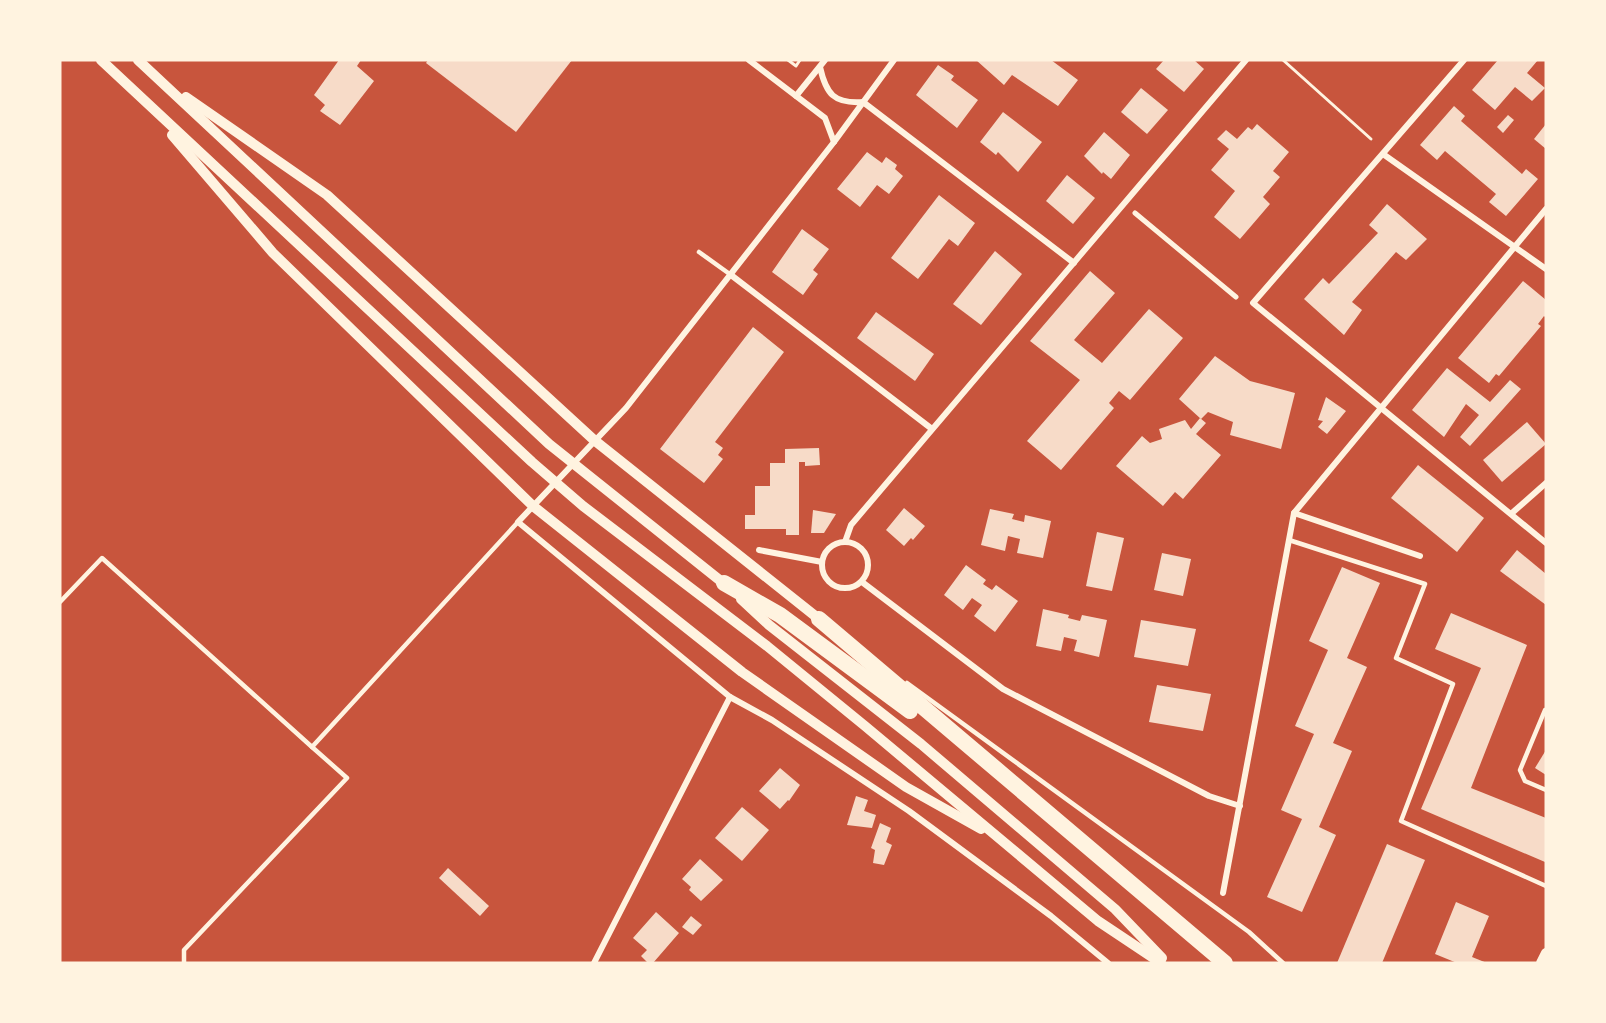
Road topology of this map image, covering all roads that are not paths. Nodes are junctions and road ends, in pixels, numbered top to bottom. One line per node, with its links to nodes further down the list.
1 (101, 60): 10 (street)
2 (138, 60): 9 (street)
3 (749, 60): 11 (street)
4 (825, 60): 8 (street)
5 (894, 60): 12 (street)
6 (1245, 60): 19 (street)
7 (1464, 60): 14 (street)
8 (820, 67): 11 (street); 12 (street)
9 (156, 76): 25 (street); 38 (street)
10 (137, 94): 27 (street); 49 (street)
11 (796, 96): 13 (street)
12 (863, 102): 13 (street); 19 (street)
13 (834, 142): 21 (street)
14 (1383, 154): 17 (street); 23 (street)
15 (1546, 209): 17 (street)
16 (1136, 213): 22 (street)
17 (1514, 248): 20 (street); 23 (street)
18 (699, 252): 21 (lane)
19 (1074, 263): 24 (street)
20 (1546, 269)
21 (731, 275): 24 (street); 25 (street)
22 (1236, 297)
23 (1380, 408): 28 (street); 29 (street)
24 (932, 429): 32 (street)
25 (591, 443): 27 (street); 40 (street)
26 (1546, 483): 29 (street)
27 (536, 502): 30 (street); 49 (street)
28 (1294, 513): 31 (street); 35 (street)
29 (1512, 513): 33 (street)
30 (518, 522): 43 (street); 45 (lane)
31 (1287, 540): 48 (street); 50 (lane)
32 (845, 542): 36 (street); 37 (street)
33 (1546, 543)
34 (759, 550): 36 (street)
35 (1420, 556)
36 (822, 562): 37 (street)
37 (862, 582): 48 (street)
38 (724, 583): 47 (highway); 57 (street)
39 (60, 602): 45 (lane)
40 (819, 619): 41 (lane); 47 (highway)
41 (895, 675)
42 (905, 682): 59 (lane)
43 (730, 698): 54 (street); 55 (street)
44 (1545, 710): 46 (lane)
45 (312, 747): 53 (lane)
46 (1546, 790)
47 (1022, 794): 58 (highway)
48 (1240, 806): 51 (street)
49 (1004, 843): 56 (street)
50 (1546, 886)
51 (1223, 893)
52 (1546, 953): 60 (street)
53 (184, 963)
54 (594, 963)
55 (1108, 963)
56 (1161, 963)
57 (1166, 963)
58 (1226, 963)
59 (1283, 963)
60 (1541, 963)

